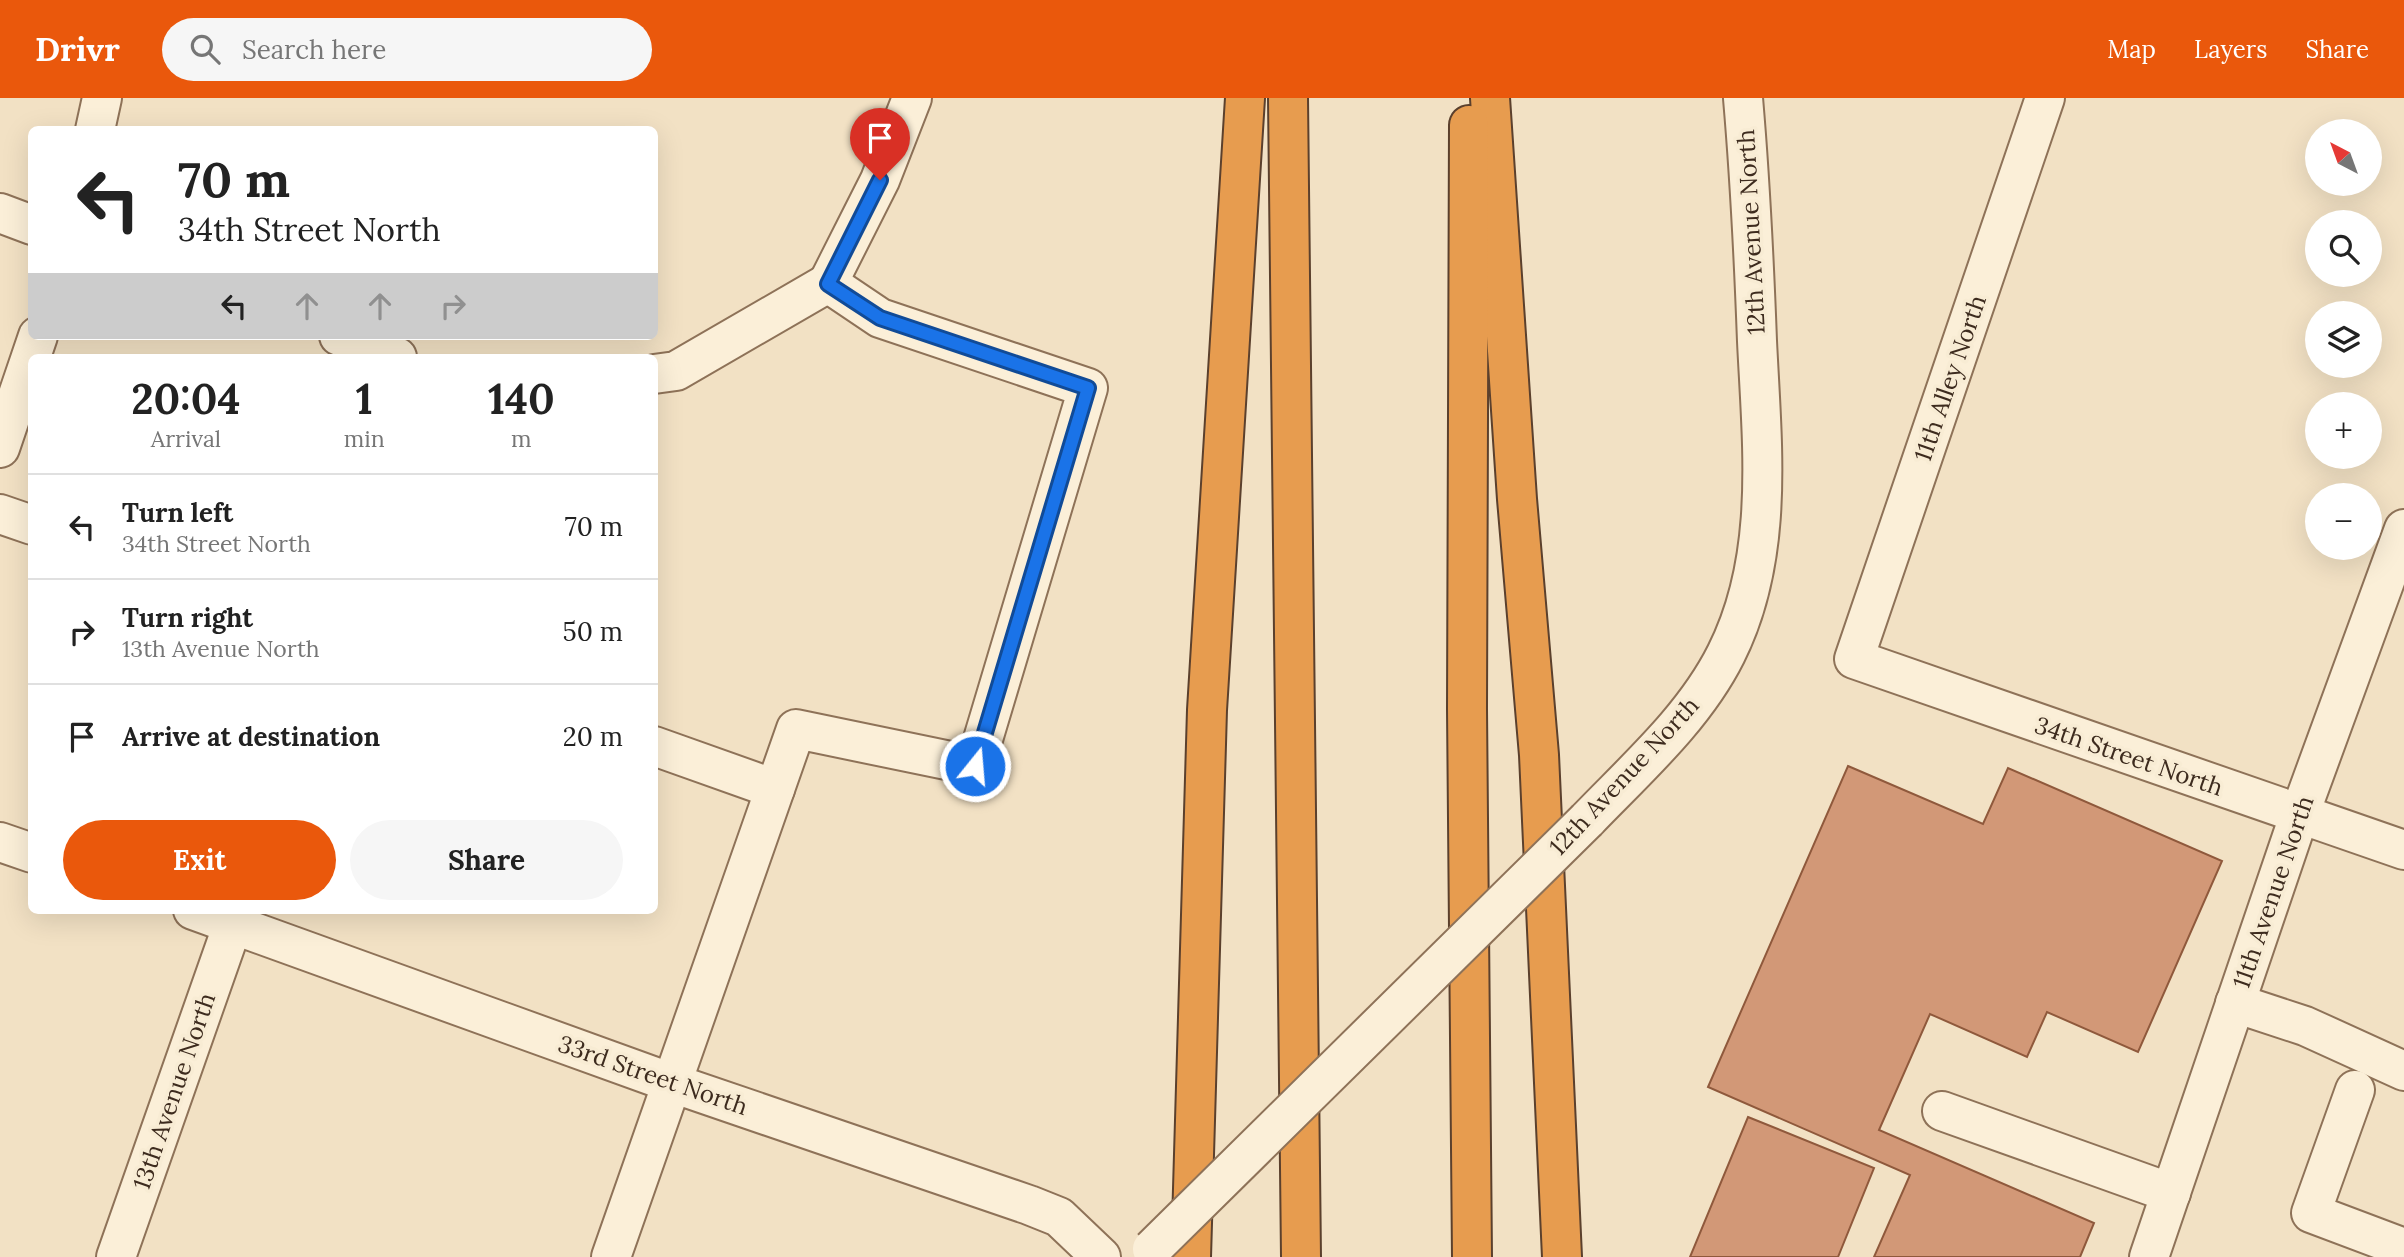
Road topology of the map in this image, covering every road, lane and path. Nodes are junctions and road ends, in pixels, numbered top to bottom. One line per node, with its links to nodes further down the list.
1 (102, 98): 9 (street)
2 (912, 98): 12 (street)
3 (1245, 98): 23 (highway)
4 (1288, 98): 44 (highway)
5 (1469, 98): 45 (highway)
6 (1490, 98): 46 (highway)
7 (1743, 98): 38 (street, 12th Avenue North, bridge)
8 (2045, 98): 21 (street, 11th Alley North)
9 (96, 126)
10 (0, 213): 11 (street)
11 (28, 224)
12 (828, 284): 16 (street); 24 (street)
13 (350, 340): 14 (street)
14 (389, 354)
15 (28, 365): 17 (street)
16 (658, 373)
17 (0, 448)
18 (0, 514): 19 (street)
19 (28, 524)
20 (2404, 529): 25 (street, 11th Avenue North)
21 (1854, 659): 25 (street, 34th Street North)
22 (658, 747): 24 (street)
23 (1205, 781): 42 (highway); 43 (highway)
24 (775, 789): 33 (street)
25 (2299, 816): 27 (street, 34th Street North); 31 (street, 11th Avenue North)
26 (0, 842): 28 (street)
27 (2404, 850)
28 (28, 852)
29 (204, 914): 30 (street, 33rd Street North)
30 (233, 924): 33 (street, 33rd Street North); 39 (street, 13th Avenue North)
31 (2235, 1003): 32 (street); 36 (street, 11th Avenue North)
32 (2404, 1072)
33 (672, 1083): 40 (street); 41 (street, 33rd Street North)
34 (2354, 1090): 37 (street)
35 (1942, 1111): 36 (street)
36 (2171, 1193): 47 (street, 11th Avenue North)
37 (2402, 1240)
38 (1148, 1253)
39 (116, 1257)
40 (611, 1257)
41 (1101, 1257)
42 (1191, 1257)
43 (1208, 1257)
44 (1301, 1257)
45 (1472, 1257)
46 (1562, 1257)
47 (2149, 1257)

